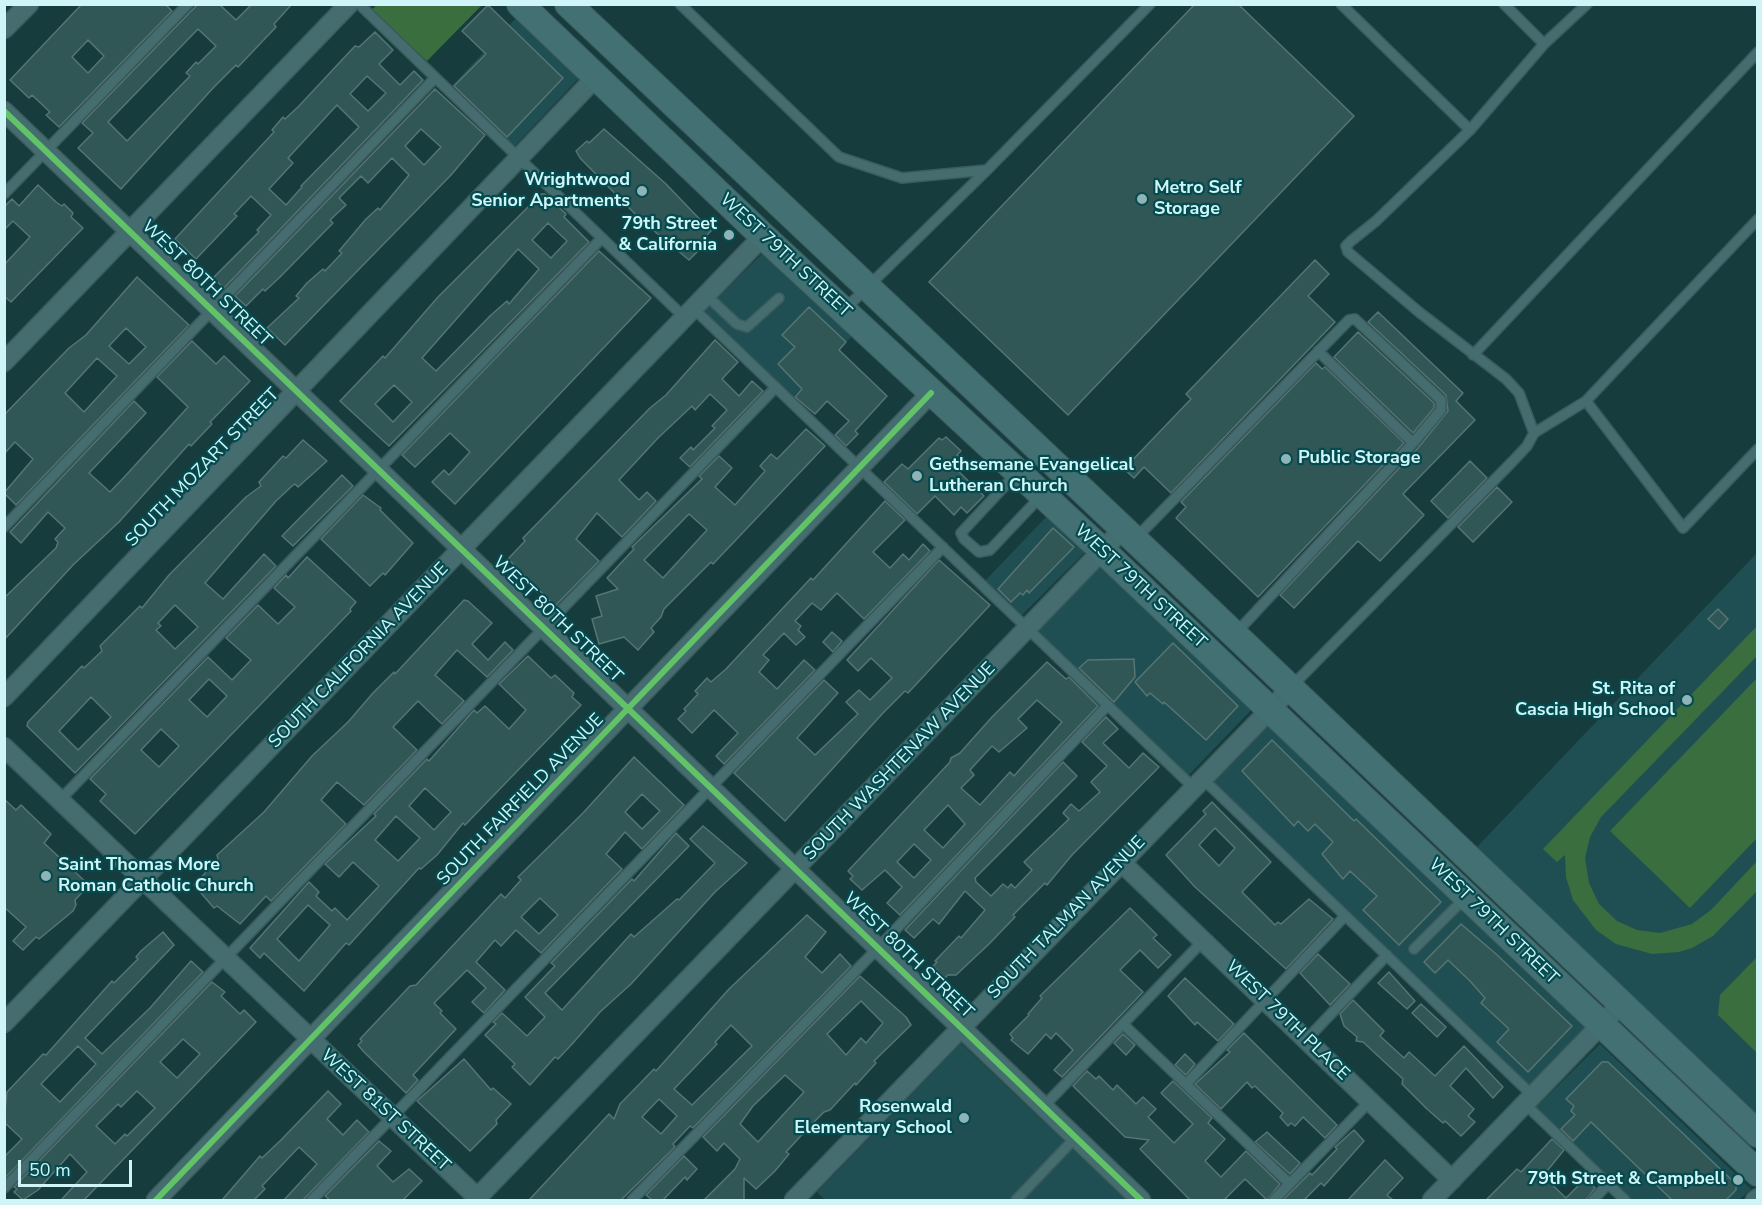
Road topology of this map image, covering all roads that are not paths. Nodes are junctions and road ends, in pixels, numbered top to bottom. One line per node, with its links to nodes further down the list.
1 (28, 4): 12 (street)
2 (188, 4): 19 (lane)
3 (349, 4): 24 (street)
4 (359, 4): 16 (lane)
5 (520, 4): 15 (main road, WEST 79TH STREET)
6 (568, 4): 27 (main road, WEST 79TH STREET)
7 (680, 4): 21 (lane)
8 (1150, 4): 21 (lane)
9 (1341, 4): 18 (lane)
10 (1503, 4): 13 (lane)
11 (1587, 4): 13 (lane)
12 (4, 29)
13 (1544, 45): 18 (lane)
14 (1758, 52): 33 (lane)
15 (596, 77): 20 (street, SOUTH MOZART STREET); 25 (main road, WEST 79TH STREET)
16 (435, 78): 20 (lane); 30 (lane)
17 (4, 111): 19 (street, WEST 80TH STREET)
18 (1470, 130): 33 (lane)
19 (46, 151): 22 (lane); 24 (street, WEST 80TH STREET)
20 (519, 158): 26 (lane); 36 (street, SOUTH MOZART STREET)
21 (987, 170): 27 (lane)
22 (4, 194)
23 (1758, 219): 38 (lane)
24 (130, 232): 30 (street, WEST 80TH STREET); 34 (street)
25 (763, 236): 29 (street, SOUTH CALIFORNIA AVENUE); 31 (main road, WEST 79TH STREET)
26 (602, 238): 29 (lane); 43 (lane)
27 (867, 288): 31 (lane); 47 (main road, WEST 79TH STREET)
28 (779, 298): 29 (lane)
29 (695, 307): 35 (lane); 49 (street, SOUTH CALIFORNIA AVENUE)
30 (213, 310): 36 (street, WEST 80TH STREET); 46 (lane)
31 (843, 310): 37 (main road, WEST 79TH STREET)
32 (1318, 351): 40 (lane); 40 (lane); 47 (lane)
33 (1473, 355): 39 (lane)
34 (4, 362)
35 (776, 387): 42 (lane); 51 (lane)
36 (297, 391): 43 (street, WEST 80TH STREET); 55 (street, SOUTH MOZART STREET)
37 (931, 393): 42 (street, SOUTH FAIRFIELD AVENUE); 44 (main road, WEST 79TH STREET)
38 (1586, 402): 39 (lane); 41 (lane)
39 (1534, 433): 54 (lane)
40 (1413, 443): 53 (lane)
41 (1758, 449)
42 (860, 469): 48 (lane); 57 (street, SOUTH FAIRFIELD AVENUE)
43 (378, 470): 49 (street, WEST 80TH STREET); 62 (lane)
44 (1017, 472): 45 (main road, WEST 79TH STREET); 45 (lane)
45 (1042, 495): 50 (main road, WEST 79TH STREET)
46 (4, 527)
47 (1129, 535): 50 (street, SOUTH WASHTENAW AVENUE); 53 (main road, WEST 79TH STREET)
48 (943, 547): 52 (lane); 61 (lane)
49 (462, 549): 51 (street, WEST 80TH STREET); 65 (street, SOUTH CALIFORNIA AVENUE)
50 (1103, 551): 52 (street, SOUTH WASHTENAW AVENUE); 58 (main road, WEST 79TH STREET)
51 (545, 629): 57 (street, WEST 80TH STREET); 72 (lane)
52 (1029, 629): 56 (lane); 64 (street, SOUTH WASHTENAW AVENUE)
53 (1234, 634): 54 (main road, WEST 79TH STREET)
54 (1291, 688): 58 (street, SOUTH TALMAN AVENUE); 74 (main road, WEST 79TH STREET)
55 (4, 697)
56 (1108, 705): 60 (lane); 69 (lane)
57 (628, 710): 61 (street, WEST 80TH STREET); 79 (street, SOUTH FAIRFIELD AVENUE)
58 (1270, 710): 60 (street, SOUTH TALMAN AVENUE); 66 (main road, WEST 79TH STREET)
59 (4, 747): 62 (street, WEST 81ST STREET)
60 (1199, 783): 63 (street, SOUTH TALMAN AVENUE); 67 (lane)
61 (711, 789): 64 (street, WEST 80TH STREET); 85 (lane)
62 (60, 800): 65 (street, WEST 81ST STREET)
63 (1122, 863): 68 (street, WEST 79TH PLACE); 78 (street, SOUTH TALMAN AVENUE)
64 (796, 870): 69 (street, WEST 80TH STREET); 96 (street, SOUTH WASHTENAW AVENUE)
65 (143, 880): 72 (street, WEST 81ST STREET); 75 (street, SOUTH CALIFORNIA AVENUE)
66 (1467, 897): 70 (lane); 77 (main road, WEST 79TH STREET)
67 (1345, 916): 71 (lane); 73 (lane)
68 (1203, 941): 73 (street, WEST 79TH PLACE); 76 (lane)
69 (878, 948): 78 (street, WEST 80TH STREET); 97 (lane)
70 (1414, 949)
71 (1387, 955): 80 (lane); 82 (lane)
72 (227, 959): 79 (street, WEST 81ST STREET); 92 (lane)
73 (1266, 1001): 80 (street, WEST 79TH PLACE); 81 (lane)
74 (1622, 1003): 77 (street); 86 (main road, WEST 79TH STREET)
75 (4, 1023)
76 (1123, 1024): 81 (lane); 84 (lane)
77 (1601, 1025): 82 (street); 88 (main road, WEST 79TH STREET)
78 (961, 1028): 84 (street, WEST 80TH STREET); 93 (street, SOUTH TALMAN AVENUE)
79 (310, 1040): 85 (street, WEST 81ST STREET); 94 (street, SOUTH FAIRFIELD AVENUE)
80 (1306, 1040): 83 (street, WEST 79TH PLACE)
81 (1186, 1084): 90 (lane)
82 (1529, 1100): 89 (street); 91 (lane)
83 (1370, 1101): 89 (street, WEST 79TH PLACE); 90 (lane)
84 (1043, 1107): 87 (street, WEST 80TH STREET)
85 (393, 1117): 95 (lane); 96 (street, WEST 81ST STREET)
86 (1758, 1134)
87 (1075, 1138): 98 (lane); 99 (street, WEST 80TH STREET)
88 (1758, 1173)
89 (1452, 1180): 101 (street)
90 (1290, 1184): 100 (lane)
91 (1608, 1184): 102 (lane); 103 (lane)
92 (4, 1188)
93 (802, 1198)
94 (156, 1200)
95 (312, 1200)
96 (477, 1200)
97 (632, 1200)
98 (1016, 1200)
99 (1141, 1200)
100 (1274, 1200)
101 (1432, 1200)
102 (1593, 1200)
103 (1625, 1200)

